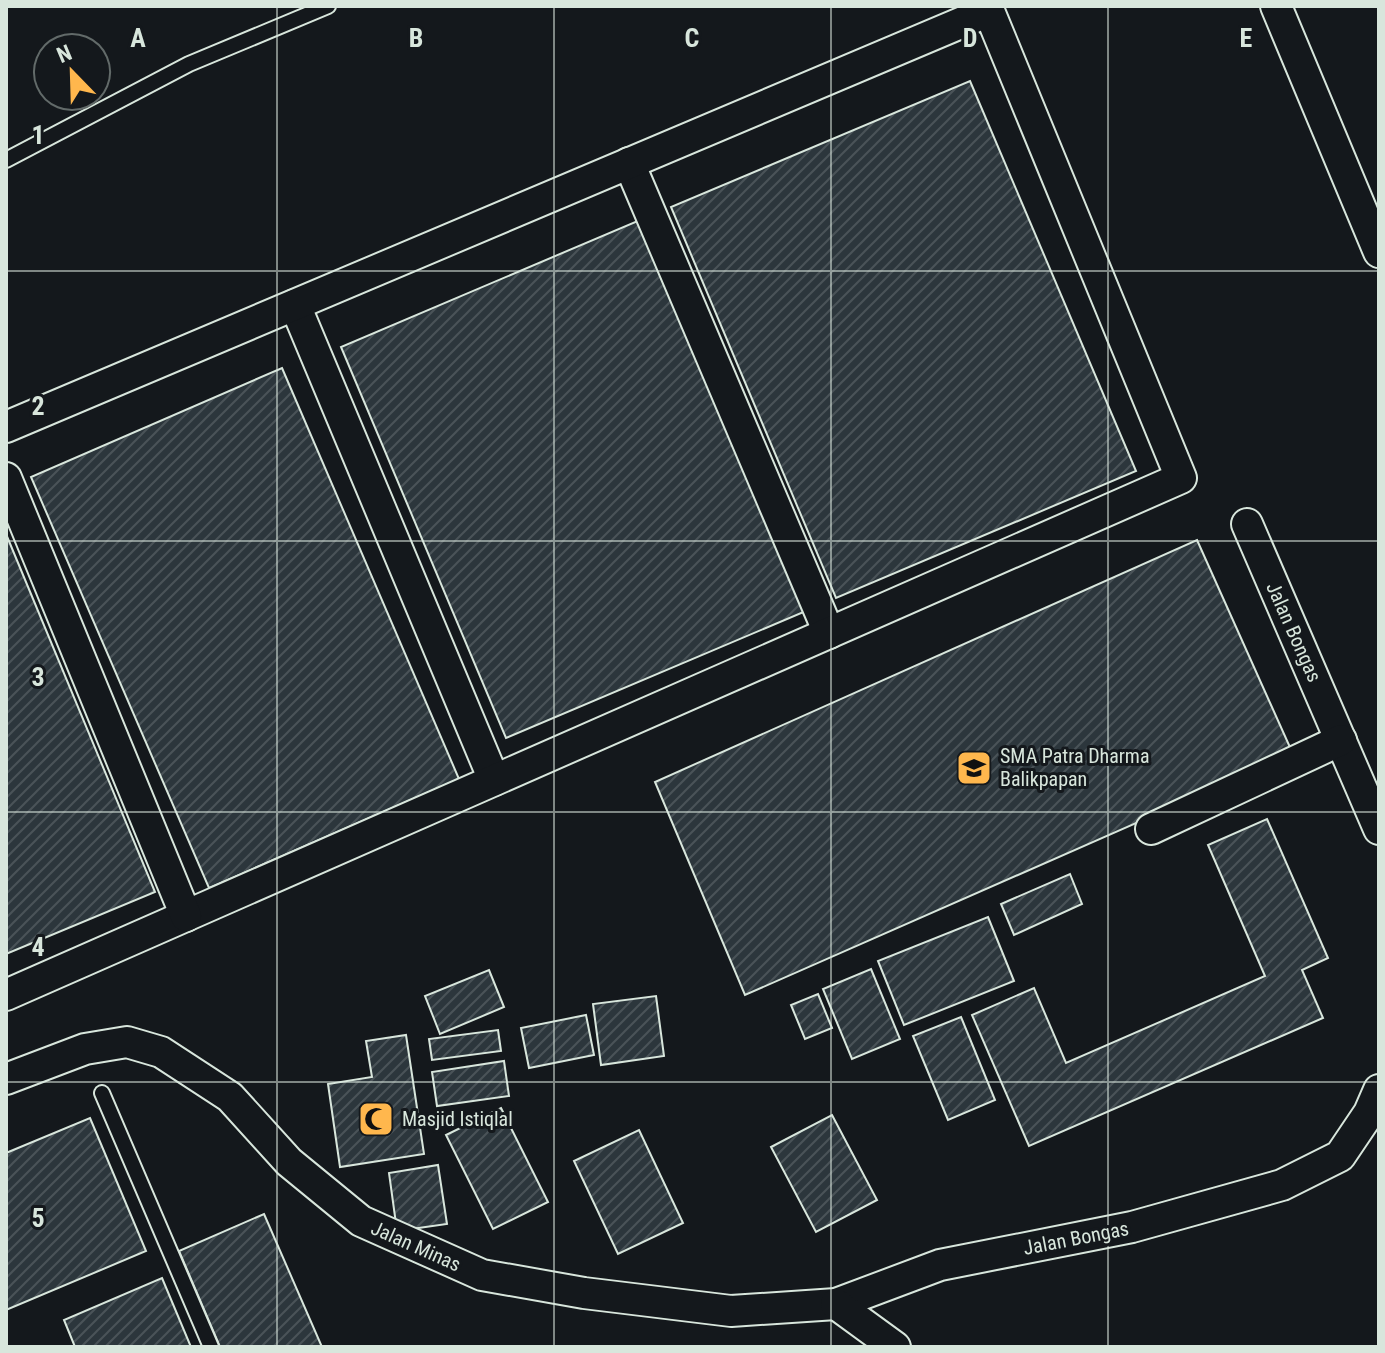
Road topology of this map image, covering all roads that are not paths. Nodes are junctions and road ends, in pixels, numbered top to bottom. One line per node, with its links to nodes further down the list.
1 (328, 6): 3 (lane)
2 (1276, 6): 5 (street)
3 (6, 160)
4 (629, 163): 6 (street); 10 (street); 10 (street)
5 (1379, 252)
6 (295, 305): 7 (street); 12 (street)
7 (6, 427)
8 (6, 478): 15 (street)
9 (1247, 524): 11 (street, Jalan Bongas)
10 (829, 633): 12 (street)
11 (1341, 740): 13 (street); 14 (street, Jalan Bongas)
12 (494, 780): 15 (street)
13 (1151, 829)
14 (1379, 829)
15 (186, 916): 16 (street)
16 (6, 995)
17 (6, 1079): 21 (street, Jalan Minas)
18 (1379, 1090): 20 (street, Jalan Bongas)
19 (102, 1093): 22 (lane)
20 (836, 1304): 21 (street, Jalan Bongas); 23 (street)
21 (731, 1311)
22 (211, 1347)
23 (895, 1347)

